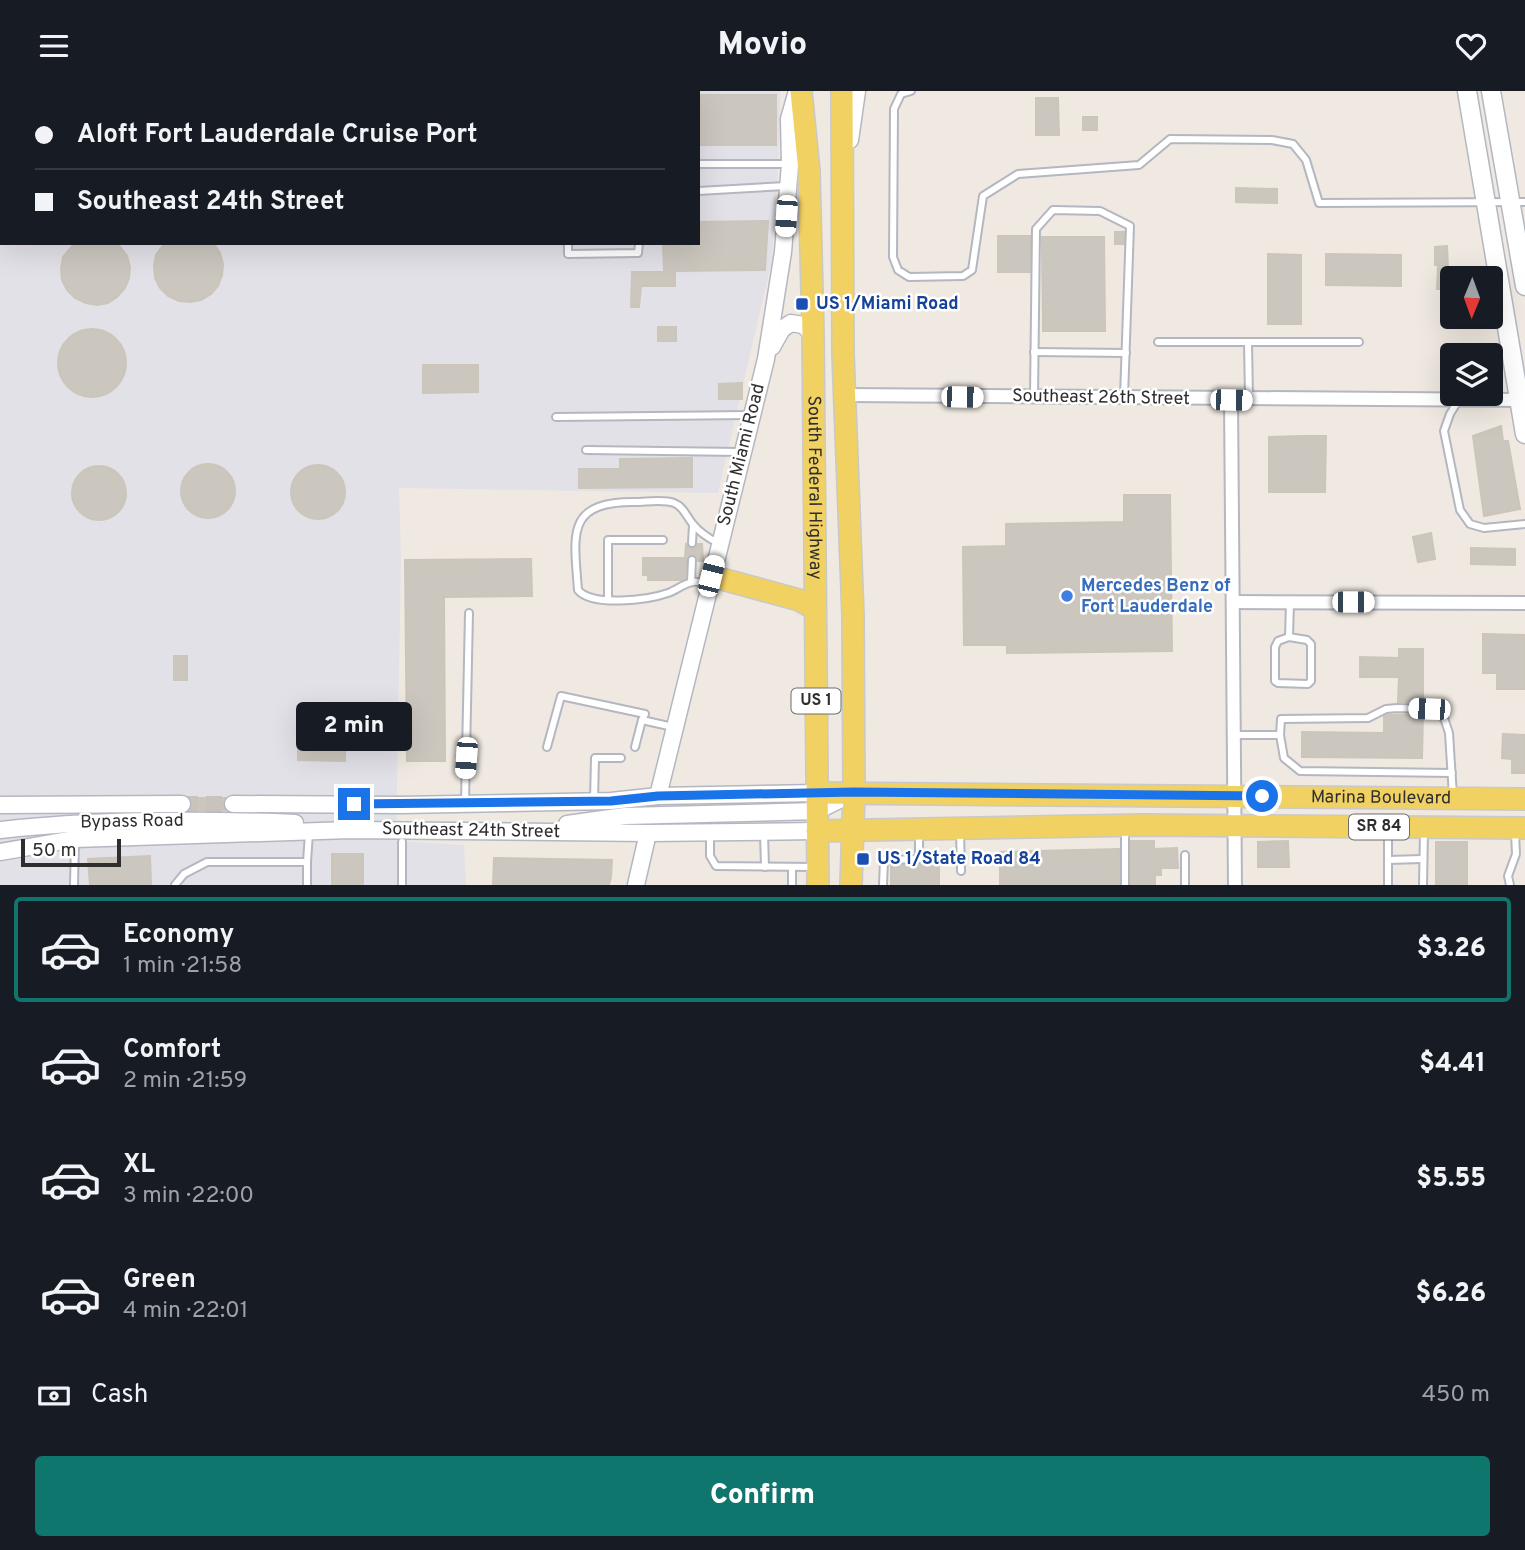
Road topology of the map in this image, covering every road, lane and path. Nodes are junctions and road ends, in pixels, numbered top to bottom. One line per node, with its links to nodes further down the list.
1 (799, 91): 8 (street, South Miami Road); 19 (main road, South Federal Highway / US 1)
2 (842, 91): 9 (main road, South Federal Highway / US 1)
3 (858, 91): 9 (street)
4 (911, 91): 12 (lane)
5 (1467, 91): 12 (main road)
6 (1491, 91): 13 (main road)
7 (700, 164): 8 (lane)
8 (790, 164): 10 (street, South Miami Road)
9 (843, 184): 26 (main road, South Federal Highway / US 1)
10 (788, 186): 11 (lane); 25 (street, South Miami Road)
11 (700, 191)
12 (1486, 202): 13 (lane); 33 (main road)
13 (1518, 202): 18 (main road)
14 (569, 245): 17 (lane)
15 (607, 245): 17 (lane)
16 (639, 245): 17 (lane)
17 (607, 253)
18 (1525, 286)
19 (813, 334): 25 (street, South Miami Road); 26 (main road); 51 (main road, South Federal Highway / US 1)
20 (1158, 342): 21 (lane)
21 (1248, 342): 22 (lane); 30 (lane)
22 (1359, 342)
23 (1034, 352): 24 (lane); 24 (lane); 27 (lane)
24 (1126, 353): 28 (lane)
25 (766, 359): 35 (street, South Miami Road)
26 (845, 395): 27 (street, Southeast 26th Street); 62 (main road, South Federal Highway / US 1)
27 (1034, 398): 28 (street, Southeast 26th Street)
28 (1124, 398): 29 (street, Southeast 26th Street)
29 (1231, 400): 30 (street, Southeast 26th Street); 48 (street)
30 (1249, 400): 31 (street, Southeast 26th Street)
31 (1440, 400)
32 (1503, 400): 33 (street, Southeast 26th Street)
33 (1523, 400): 37 (main road)
34 (1455, 406): 40 (lane)
35 (752, 415): 36 (lane); 39 (street, South Miami Road)
36 (556, 417)
37 (1525, 434)
38 (586, 450): 39 (lane)
39 (743, 452): 44 (street, South Miami Road)
40 (1525, 524)
41 (693, 525): 43 (lane); 44 (lane); 47 (lane)
42 (663, 540): 47 (lane)
43 (692, 543)
44 (720, 544): 46 (street, South Miami Road)
45 (692, 560): 46 (lane)
46 (704, 581): 47 (lane); 51 (main road); 55 (street, South Miami Road)
47 (608, 600)
48 (1233, 602): 49 (street); 56 (street)
49 (1290, 602): 50 (street); 53 (lane)
50 (1525, 603)
51 (815, 609): 73 (main road, South Federal Highway / US 1)
52 (469, 613): 68 (lane)
53 (1289, 637): 53 (lane)
54 (642, 720): 55 (lane); 58 (lane); 59 (lane)
55 (675, 727): 63 (street, South Miami Road)
56 (1234, 735): 57 (lane); 64 (street)
57 (1280, 735): 61 (lane); 61 (lane)
58 (547, 747)
59 (635, 747)
60 (621, 758): 67 (lane)
61 (1452, 773): 65 (lane)
62 (854, 792): 64 (main road, Marina Boulevard / SR 84); 73 (main road, Marina Boulevard / SR 84); 88 (main road, South Federal Highway / US 1)
63 (658, 796): 67 (street, Southeast 24th Street); 73 (street, Southeast 24th Street / SR 84)
64 (1234, 796): 65 (main road, Marina Boulevard / SR 84); 77 (street)
65 (1453, 798): 66 (main road, Marina Boulevard / SR 84)
66 (1525, 799)
67 (594, 801): 68 (street, Southeast 24th Street)
68 (466, 803): 72 (street, Southeast 24th Street); 85 (street)
69 (178, 804): 71 (street); 76 (lane)
70 (233, 804): 72 (street, Southeast 24th Street)
71 (0, 805)
72 (402, 805): 74 (street, Bypass Road)
73 (817, 812): 86 (street); 87 (street, Southeast 24th Street / SR 84); 88 (main road, Marina Boulevard / SR 84); 105 (main road, South Federal Highway / US 1)
74 (221, 820): 76 (street, Bypass Road); 83 (street, Bypass Road)
75 (1125, 825): 77 (main road, Marina Boulevard / SR 84); 81 (main road, Marina Boulevard / SR 84); 116 (lane)
76 (170, 826): 82 (street, Bypass Road); 91 (street, Southeast 24th Street); 92 (street, Southeast 24th Street)
77 (1234, 826): 78 (main road, Marina Boulevard / SR 84); 118 (street)
78 (1388, 827): 79 (main road, Marina Boulevard / SR 84); 99 (lane)
79 (1424, 827): 80 (main road, Marina Boulevard / SR 84); 98 (lane)
80 (1520, 828): 95 (lane)
81 (960, 829): 84 (main road, Marina Boulevard / SR 84); 104 (lane)
82 (0, 830)
83 (350, 830): 85 (street, Southeast 24th Street); 92 (street, Southeast 24th Street)
84 (919, 830): 88 (main road, Marina Boulevard / SR 84); 115 (lane)
85 (478, 831): 86 (street, Southeast 24th Street)
86 (516, 831): 90 (street, Southeast 24th Street)
87 (764, 831): 89 (street, Southeast 24th Street / SR 84); 102 (lane)
88 (853, 831): 114 (main road, South Federal Highway / US 1)
89 (710, 832): 90 (street, Southeast 24th Street / SR 84); 101 (lane)
90 (648, 833): 112 (street)
91 (75, 839): 94 (street, Southeast 24th Street); 108 (lane)
92 (308, 839): 100 (lane)
93 (402, 842): 111 (lane)
94 (0, 852)
95 (1516, 854): 96 (lane); 121 (lane)
96 (1525, 854)
97 (1185, 855): 117 (lane)
98 (1422, 859): 99 (lane); 120 (lane)
99 (1388, 860): 119 (lane)
100 (307, 862): 109 (lane); 110 (lane)
101 (755, 867): 102 (lane); 106 (lane)
102 (768, 867): 103 (lane); 107 (lane)
103 (792, 867): 105 (lane); 113 (lane)
104 (961, 871)
105 (818, 876)
106 (755, 877)
107 (771, 877)
108 (74, 885)
109 (175, 885)
110 (307, 885)
111 (402, 885)
112 (636, 885)
113 (792, 885)
114 (851, 885)
115 (883, 885)
116 (1125, 885)
117 (1185, 885)
118 (1235, 885)
119 (1388, 885)
120 (1423, 885)
121 (1510, 885)

